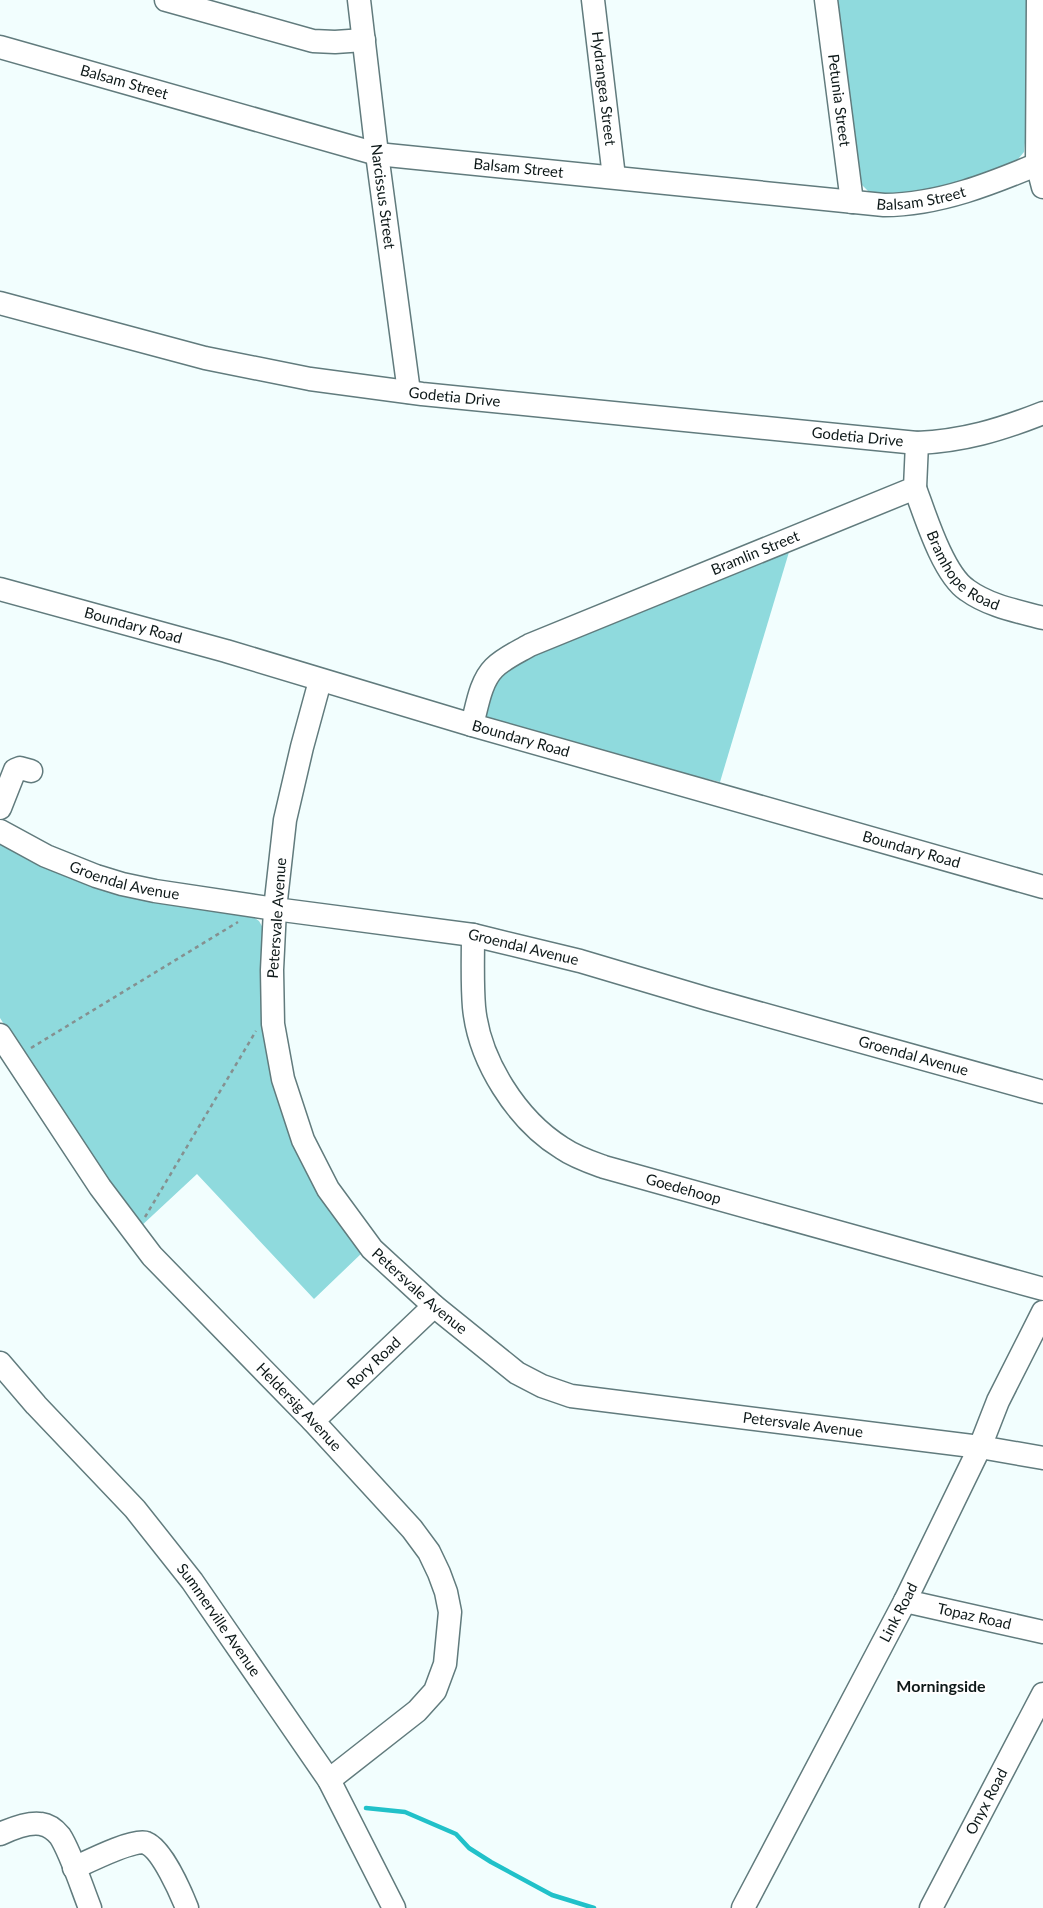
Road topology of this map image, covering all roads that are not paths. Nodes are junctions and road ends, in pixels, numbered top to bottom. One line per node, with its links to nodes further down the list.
1 (166, 0): 6 (street)
2 (359, 0): 6 (street, Narcissus Street)
3 (593, 0): 10 (street, Hydrangea Street)
4 (826, 0): 12 (street, Petunia Street)
5 (1038, 0): 9 (street)
6 (364, 40): 8 (street, Narcissus Street)
7 (0, 47): 8 (street, Balsam Street)
8 (377, 154): 10 (street, Balsam Street); 14 (street, Narcissus Street)
9 (1040, 163): 11 (street); 12 (street, Balsam Street)
10 (614, 177): 12 (street, Balsam Street)
11 (1043, 187)
12 (852, 202)
13 (0, 303): 14 (street, Godetia Drive)
14 (409, 392): 16 (street, Godetia Drive)
15 (1043, 413): 16 (street)
16 (917, 443): 17 (street)
17 (915, 488): 19 (street, Bramhope Road); 21 (street, Bramlin Street)
18 (0, 588): 20 (street, Boundary Road)
19 (1043, 618)
20 (320, 680): 21 (street, Boundary Road); 26 (street, Petersvale Avenue)
21 (472, 726): 25 (street, Boundary Road)
22 (31, 771): 23 (street)
23 (0, 808)
24 (0, 831): 26 (street, Groendal Avenue)
25 (1043, 887)
26 (276, 909): 27 (street, Groendal Avenue); 31 (street, Petersvale Avenue)
27 (473, 935): 29 (street, Groendal Avenue); 30 (street, Goedehoop)
28 (6, 1049): 34 (street, Heldersig Avenue)
29 (1043, 1092)
30 (1043, 1289)
31 (434, 1306): 34 (street, Rory Road); 35 (street, Petersvale Avenue)
32 (1043, 1312): 35 (street, Link Road)
33 (0, 1363): 40 (street, Summerville Avenue)
34 (313, 1421): 40 (street, Heldersig Avenue)
35 (980, 1447): 36 (street, Petersvale Avenue); 37 (street, Link Road)
36 (1043, 1458)
37 (905, 1601): 38 (street, Topaz Road); 46 (street, Link Road)
38 (1043, 1632)
39 (1043, 1694): 47 (street, Onyx Road)
40 (329, 1780): 45 (street, Summerville Avenue)
41 (2, 1828): 42 (street)
42 (74, 1868): 43 (street); 44 (street)
43 (90, 1908)
44 (187, 1908)
45 (394, 1908)
46 (742, 1908)
47 (931, 1908)

